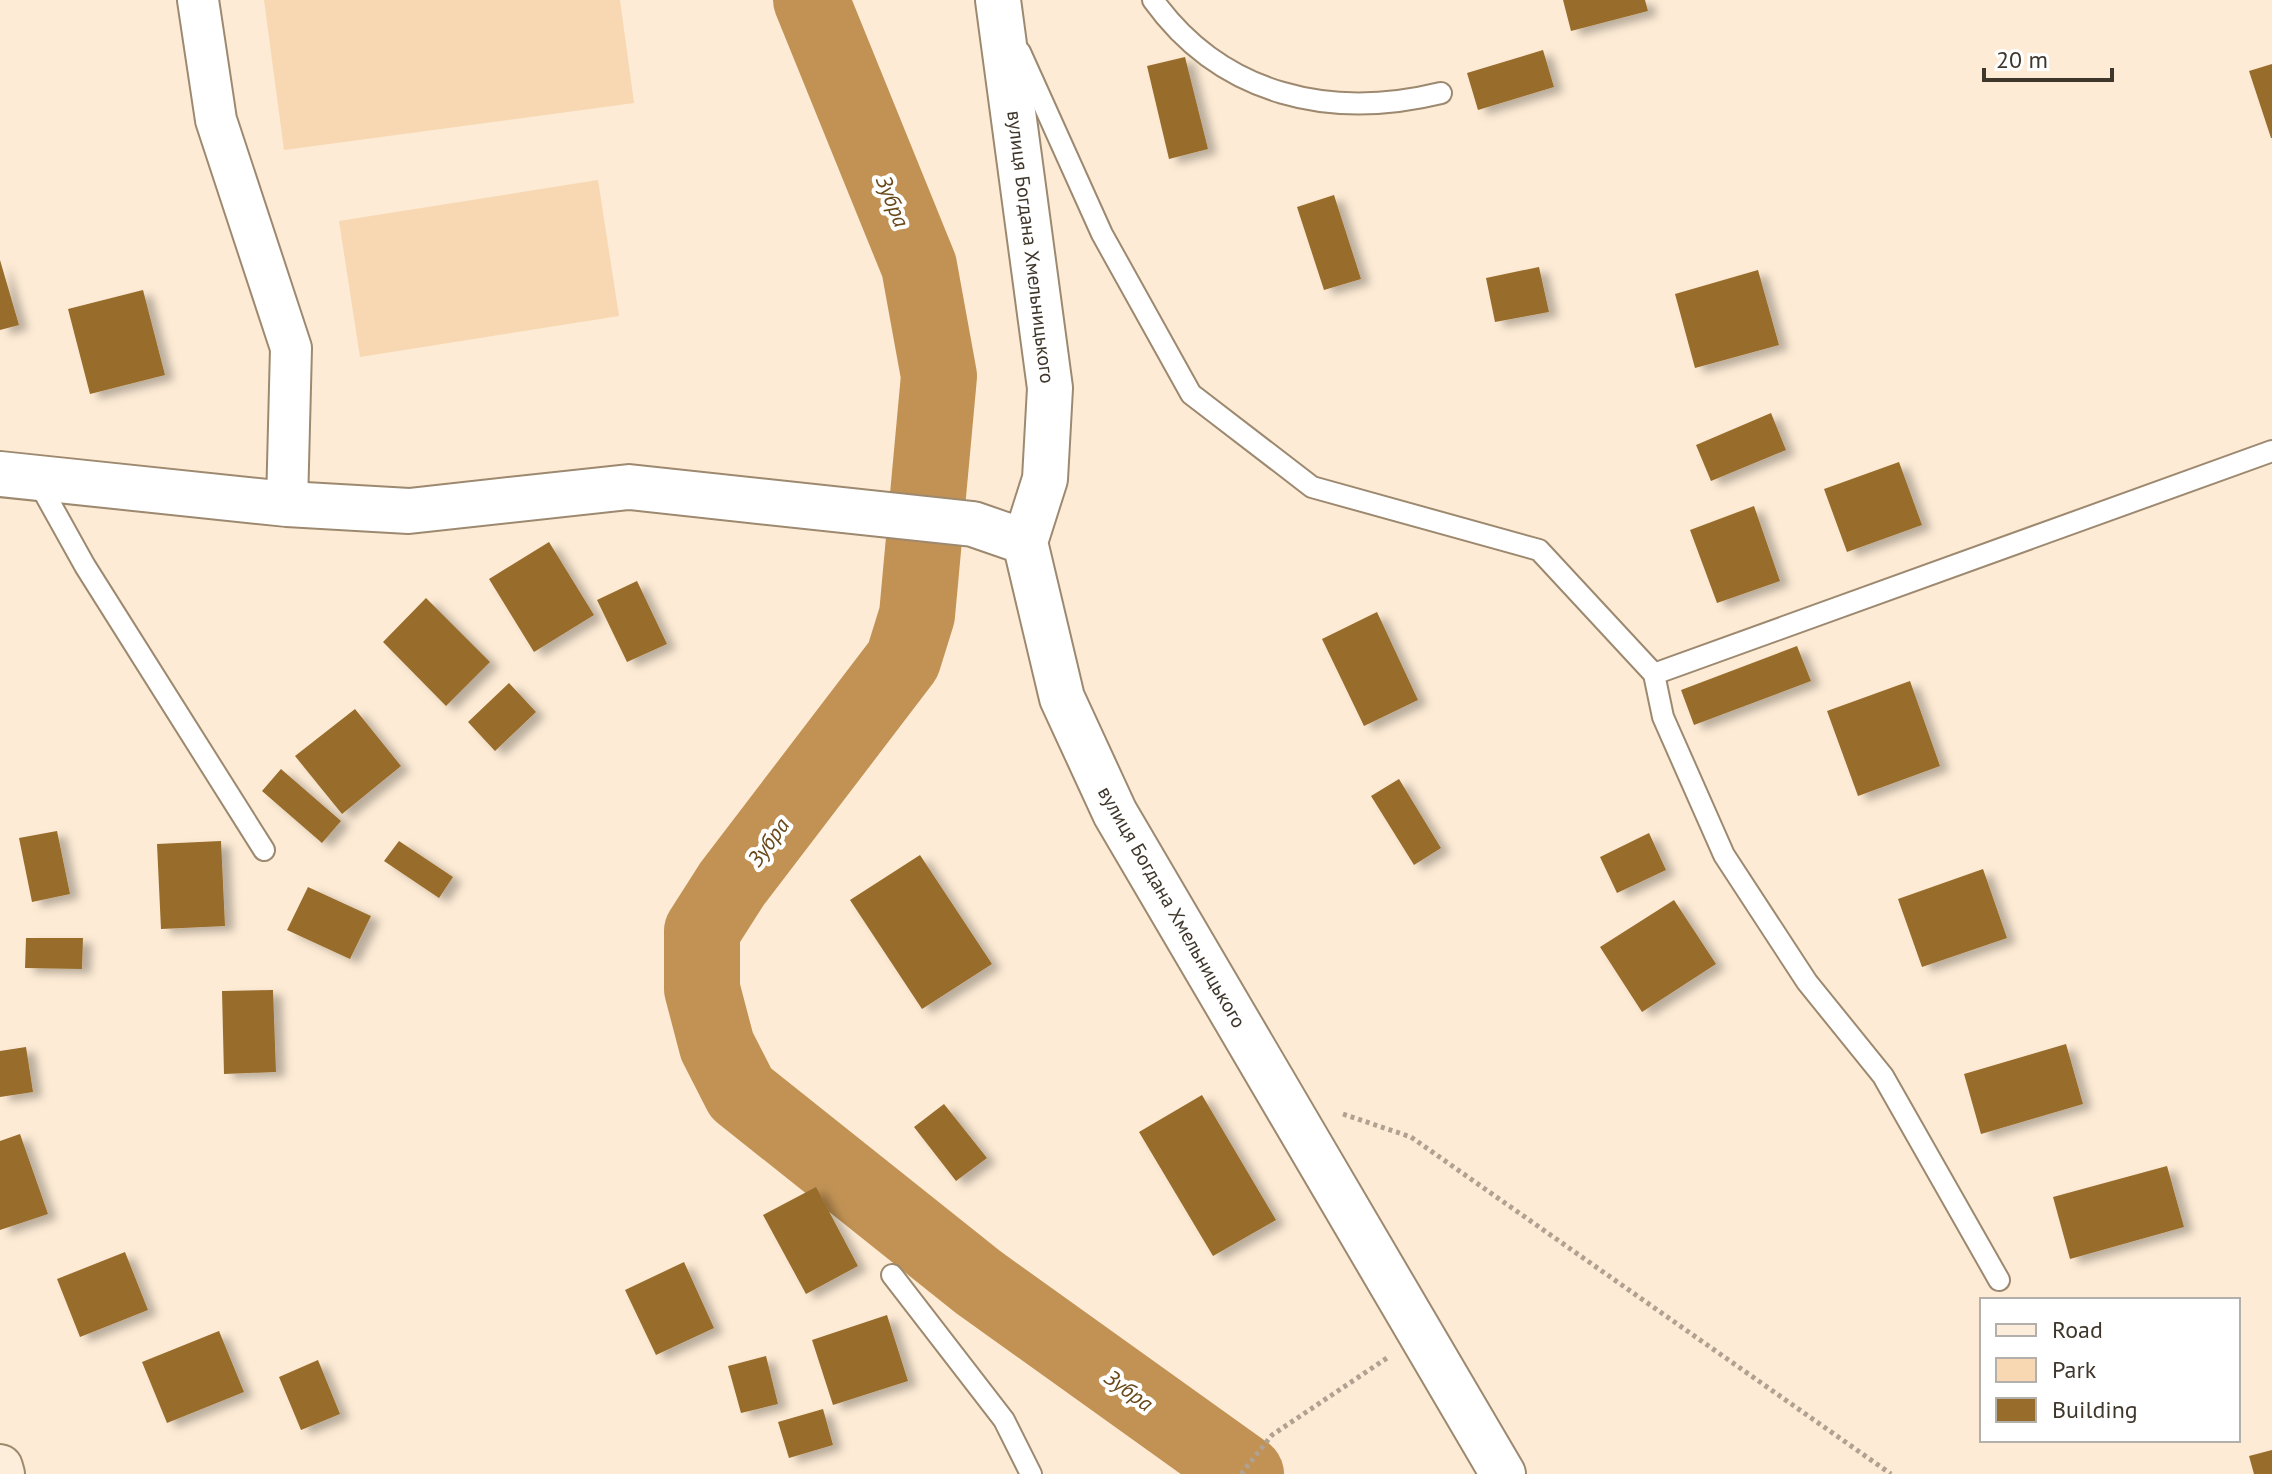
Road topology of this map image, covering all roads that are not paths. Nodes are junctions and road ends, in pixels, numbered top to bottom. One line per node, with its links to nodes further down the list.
1 (198, 0): 7 (street)
2 (1153, 0): 4 (lane)
3 (999, 3): 8 (street, вулиця Богдана Хмельницького); 9 (lane)
4 (1441, 93)
5 (2272, 451): 9 (lane)
6 (18, 476): 7 (street); 10 (lane)
7 (287, 504): 8 (street)
8 (1025, 542): 16 (street, вулиця Богдана Хмельницького)
9 (1654, 674): 12 (lane)
10 (264, 850)
11 (892, 1275): 15 (lane)
12 (1999, 1280)
13 (0, 1467): 14 (main road)
14 (2, 1474)
15 (1031, 1474)
16 (1503, 1474)

